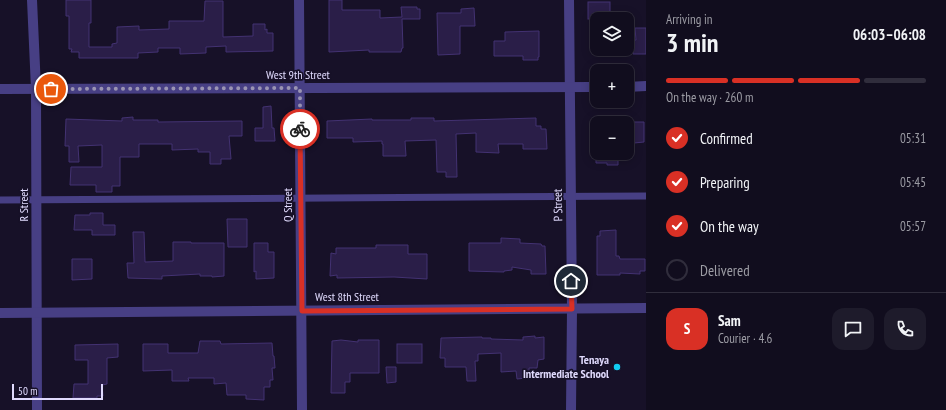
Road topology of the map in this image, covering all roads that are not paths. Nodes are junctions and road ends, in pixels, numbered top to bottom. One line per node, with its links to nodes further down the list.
1 (32, 0): 10 (street, R Street)
2 (299, 0): 8 (street, Q Street)
3 (569, 0): 5 (street, P Street)
4 (646, 86): 7 (street)
5 (570, 87): 6 (street, West 9th Street); 8 (street, West 9th Street); 11 (street, P Street)
6 (590, 87)
7 (634, 87)
8 (300, 88): 10 (street, West 9th Street); 13 (street, Q Street)
9 (0, 89): 10 (street, West 9th Street)
10 (36, 89): 15 (street, R Street)
11 (571, 196): 12 (lane); 13 (lane); 17 (street, P Street)
12 (646, 196)
13 (301, 198): 15 (lane); 18 (street, Q Street)
14 (0, 200): 15 (lane)
15 (36, 200): 20 (street, R Street)
16 (646, 308): 17 (street, West 8th Street)
17 (572, 309): 18 (street, West 8th Street); 23 (street, P Street)
18 (302, 311): 20 (street, West 8th Street); 22 (street, Q Street)
19 (0, 313): 20 (street, West 8th Street)
20 (37, 313): 21 (street, R Street)
21 (38, 410)
22 (302, 410)
23 (571, 410)

